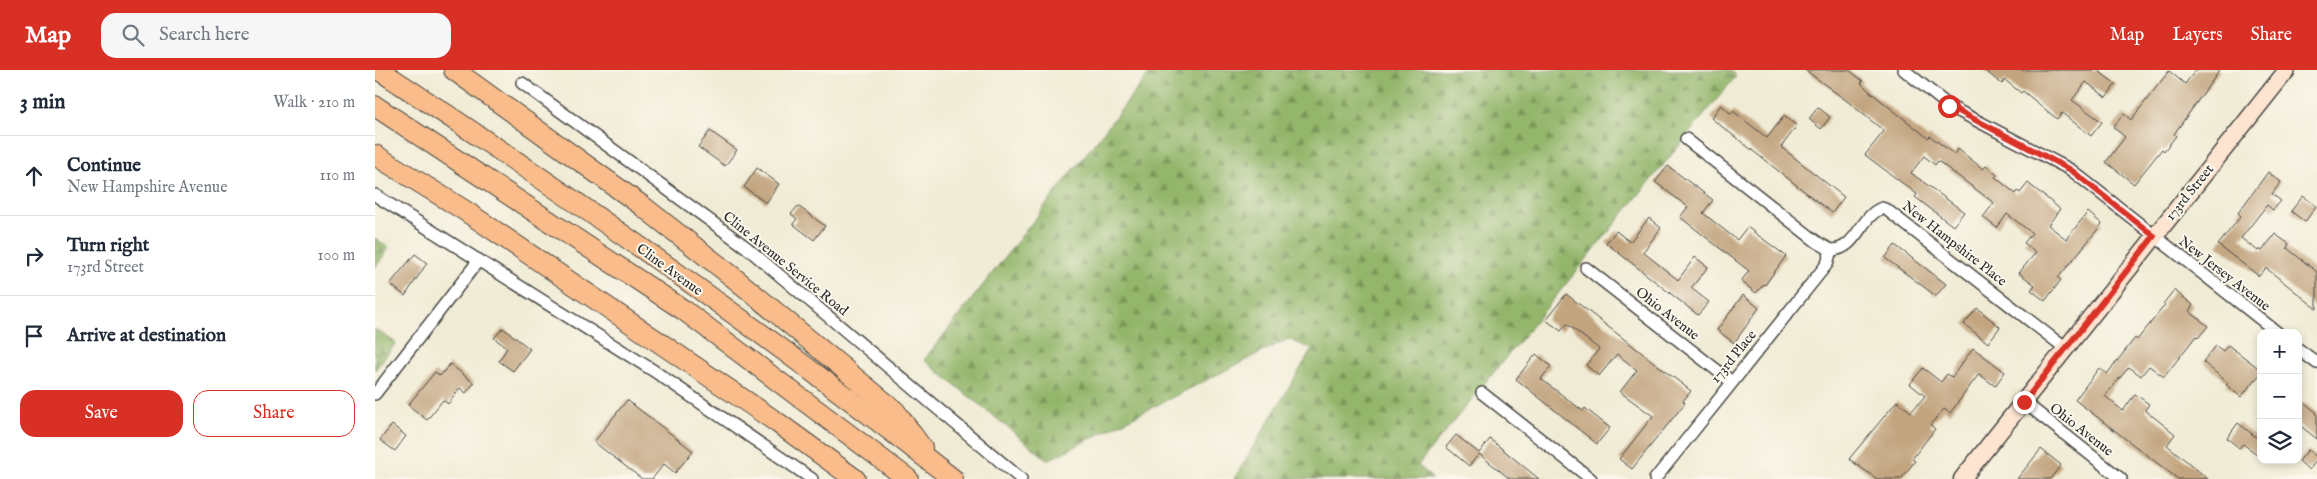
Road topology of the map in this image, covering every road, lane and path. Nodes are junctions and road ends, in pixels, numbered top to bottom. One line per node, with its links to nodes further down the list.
1 (379, 70): 22 (highway, Cline Avenue)
2 (454, 70): 22 (highway)
3 (1904, 70): 10 (street, New Jersey Avenue)
4 (2287, 70): 10 (street, 173rd Street)
5 (522, 83): 27 (street, Cline Avenue Service Road)
6 (375, 106): 25 (highway, Cline Avenue)
7 (1685, 139): 11 (street)
8 (375, 155): 24 (highway)
9 (375, 195): 12 (street)
10 (2154, 236): 14 (street, New Jersey Avenue); 15 (street, 173rd Street)
11 (1831, 250): 15 (street, New Hampshire Place); 18 (street, 173rd Place)
12 (479, 260): 20 (street); 23 (street)
13 (1586, 268): 18 (street, Ohio Avenue)
14 (2273, 329)
15 (2065, 348): 21 (street, 173rd Street)
16 (2302, 352): 17 (street)
17 (2317, 363)
18 (1732, 382): 29 (street, 173rd Place)
19 (1482, 393): 28 (street)
20 (375, 394)
21 (2024, 402): 30 (street, 173rd Street); 31 (street, Ohio Avenue)
22 (935, 465): 26 (highway, Cline Avenue)
23 (812, 479)
24 (855, 479)
25 (908, 479)
26 (953, 479)
27 (1021, 479)
28 (1591, 479)
29 (1655, 479)
30 (1962, 479)
31 (2121, 479)

